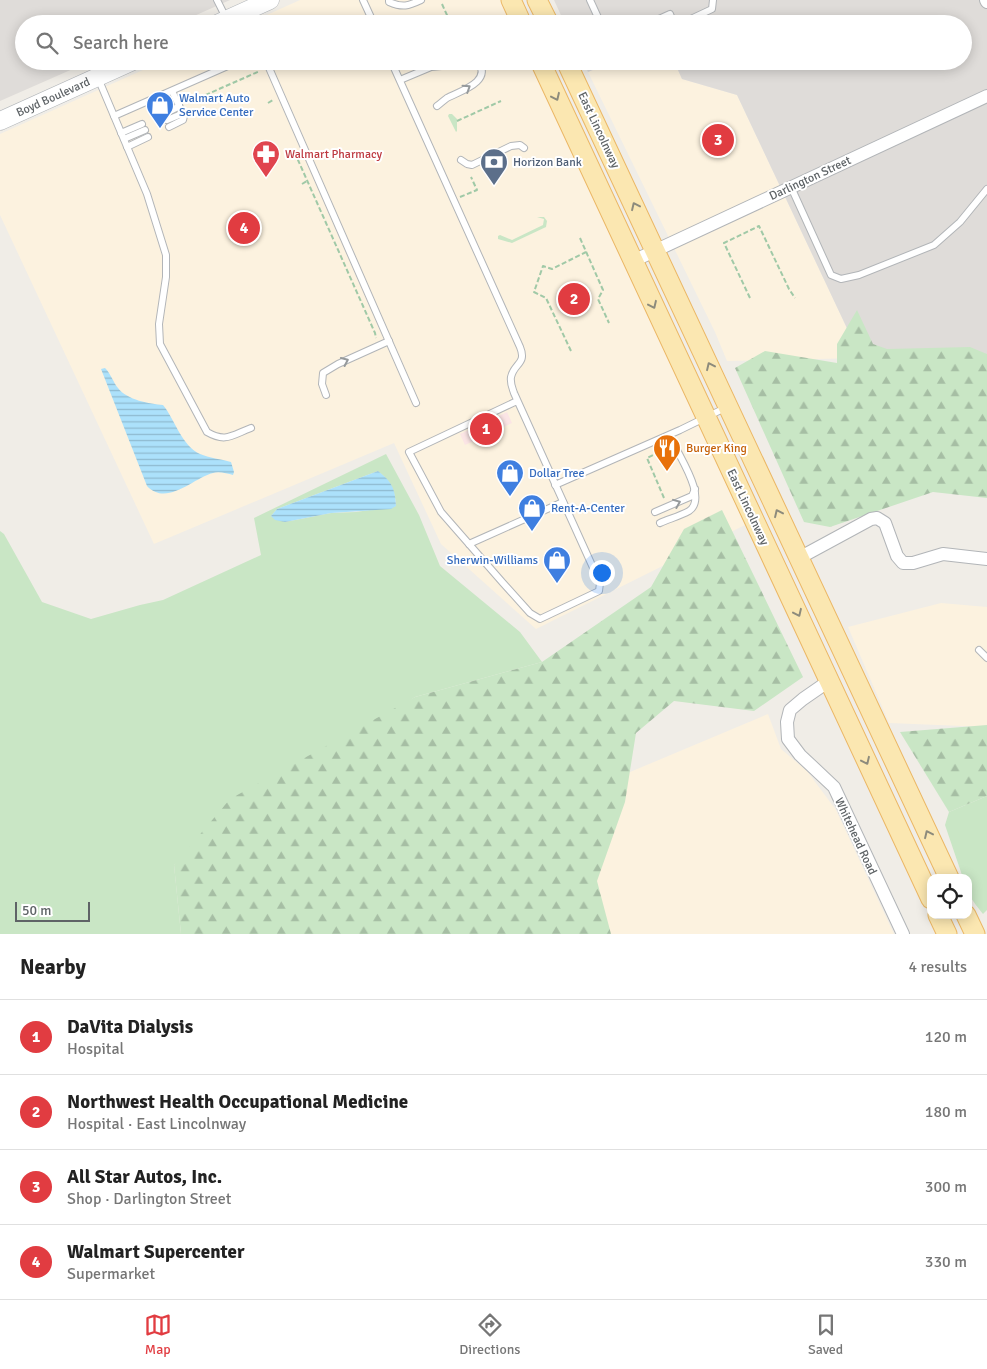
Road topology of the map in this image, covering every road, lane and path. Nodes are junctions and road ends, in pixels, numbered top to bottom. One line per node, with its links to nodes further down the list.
1 (217, 0): 11 (lane)
2 (270, 0): 12 (street)
3 (364, 0): 13 (lane)
4 (389, 0): 5 (lane)
5 (421, 0)
6 (511, 0): 15 (main road)
7 (537, 0): 16 (main road)
8 (590, 0): 17 (lane)
9 (712, 0): 18 (lane)
10 (442, 4): 14 (path)
11 (220, 15)
12 (245, 15)
13 (370, 15)
14 (447, 15)
15 (518, 15)
16 (544, 15)
17 (597, 15)
18 (699, 15)
19 (113, 70): 28 (street, Boyd Boulevard)
20 (219, 70): 30 (lane)
21 (260, 70): 33 (path)
22 (270, 70): 63 (lane)
23 (395, 70): 29 (lane)
24 (425, 70): 29 (lane)
25 (482, 70): 36 (lane, one-way to 25)
26 (544, 70): 43 (main road, East Lincolnway, one-way to 43)
27 (570, 70): 41 (main road, East Lincolnway)
28 (98, 77): 38 (lane); 39 (street, Boyd Boulevard)
29 (400, 80): 55 (lane)
30 (172, 91): 37 (lane); 38 (lane)
31 (270, 93): 35 (path)
32 (987, 96): 53 (street, Darlington Street)
33 (186, 98)
34 (501, 101): 40 (path)
35 (268, 103)
36 (437, 106)
37 (180, 108): 37 (lane)
38 (114, 116): 44 (lane)
39 (0, 121)
40 (457, 121)
41 (595, 122): 43 (main road); 57 (main road, East Lincolnway, one-way to 41)
42 (143, 127): 44 (lane)
43 (573, 133): 59 (main road, East Lincolnway)
44 (123, 136): 46 (lane)
45 (148, 137): 46 (lane)
46 (127, 147): 71 (lane)
47 (524, 148): 49 (lane)
48 (296, 152): 51 (path)
49 (461, 160)
50 (471, 177): 55 (path)
51 (307, 180): 52 (path); 64 (path)
52 (302, 184)
53 (791, 187): 54 (lane); 57 (street, Darlington Street)
54 (987, 189)
55 (454, 200): 67 (lane)
56 (580, 238): 58 (path)
57 (656, 250): 59 (street, Darlington Street); 69 (main road, East Lincolnway, one-way to 57)
58 (586, 252): 62 (path); 65 (path)
59 (633, 261): 70 (main road, East Lincolnway, one-way to 70)
60 (750, 298): 61 (path)
61 (795, 298)
62 (610, 323)
63 (389, 341): 64 (lane); 68 (lane)
64 (379, 345): 66 (lane, one-way to 64)
65 (571, 351)
66 (326, 395)
67 (517, 401): 73 (lane); 79 (lane)
68 (416, 403)
69 (728, 406): 70 (lane); 80 (main road, East Lincolnway, one-way to 69)
70 (706, 418): 73 (lane); 85 (main road, East Lincolnway, one-way to 85)
71 (251, 428)
72 (675, 446): 74 (lane); 75 (path)
73 (556, 485): 76 (lane)
74 (695, 489): 77 (lane, one-way to 74); 78 (lane)
75 (664, 498)
76 (563, 502): 79 (lane); 79 (lane)
77 (655, 512)
78 (660, 523)
79 (469, 544)
80 (799, 558): 81 (street); 84 (main road, East Lincolnway)
81 (987, 559)
82 (979, 650): 83 (lane)
83 (987, 658)
84 (851, 670): 85 (main road); 86 (main road, East Lincolnway, one-way to 84)
85 (830, 682): 87 (main road, East Lincolnway, one-way to 87); 90 (street, Whitehead Road)
86 (946, 874)
87 (927, 890)
88 (940, 919): 91 (main road)
89 (968, 919): 92 (main road)
90 (903, 934)
91 (947, 934)
92 (975, 934)

